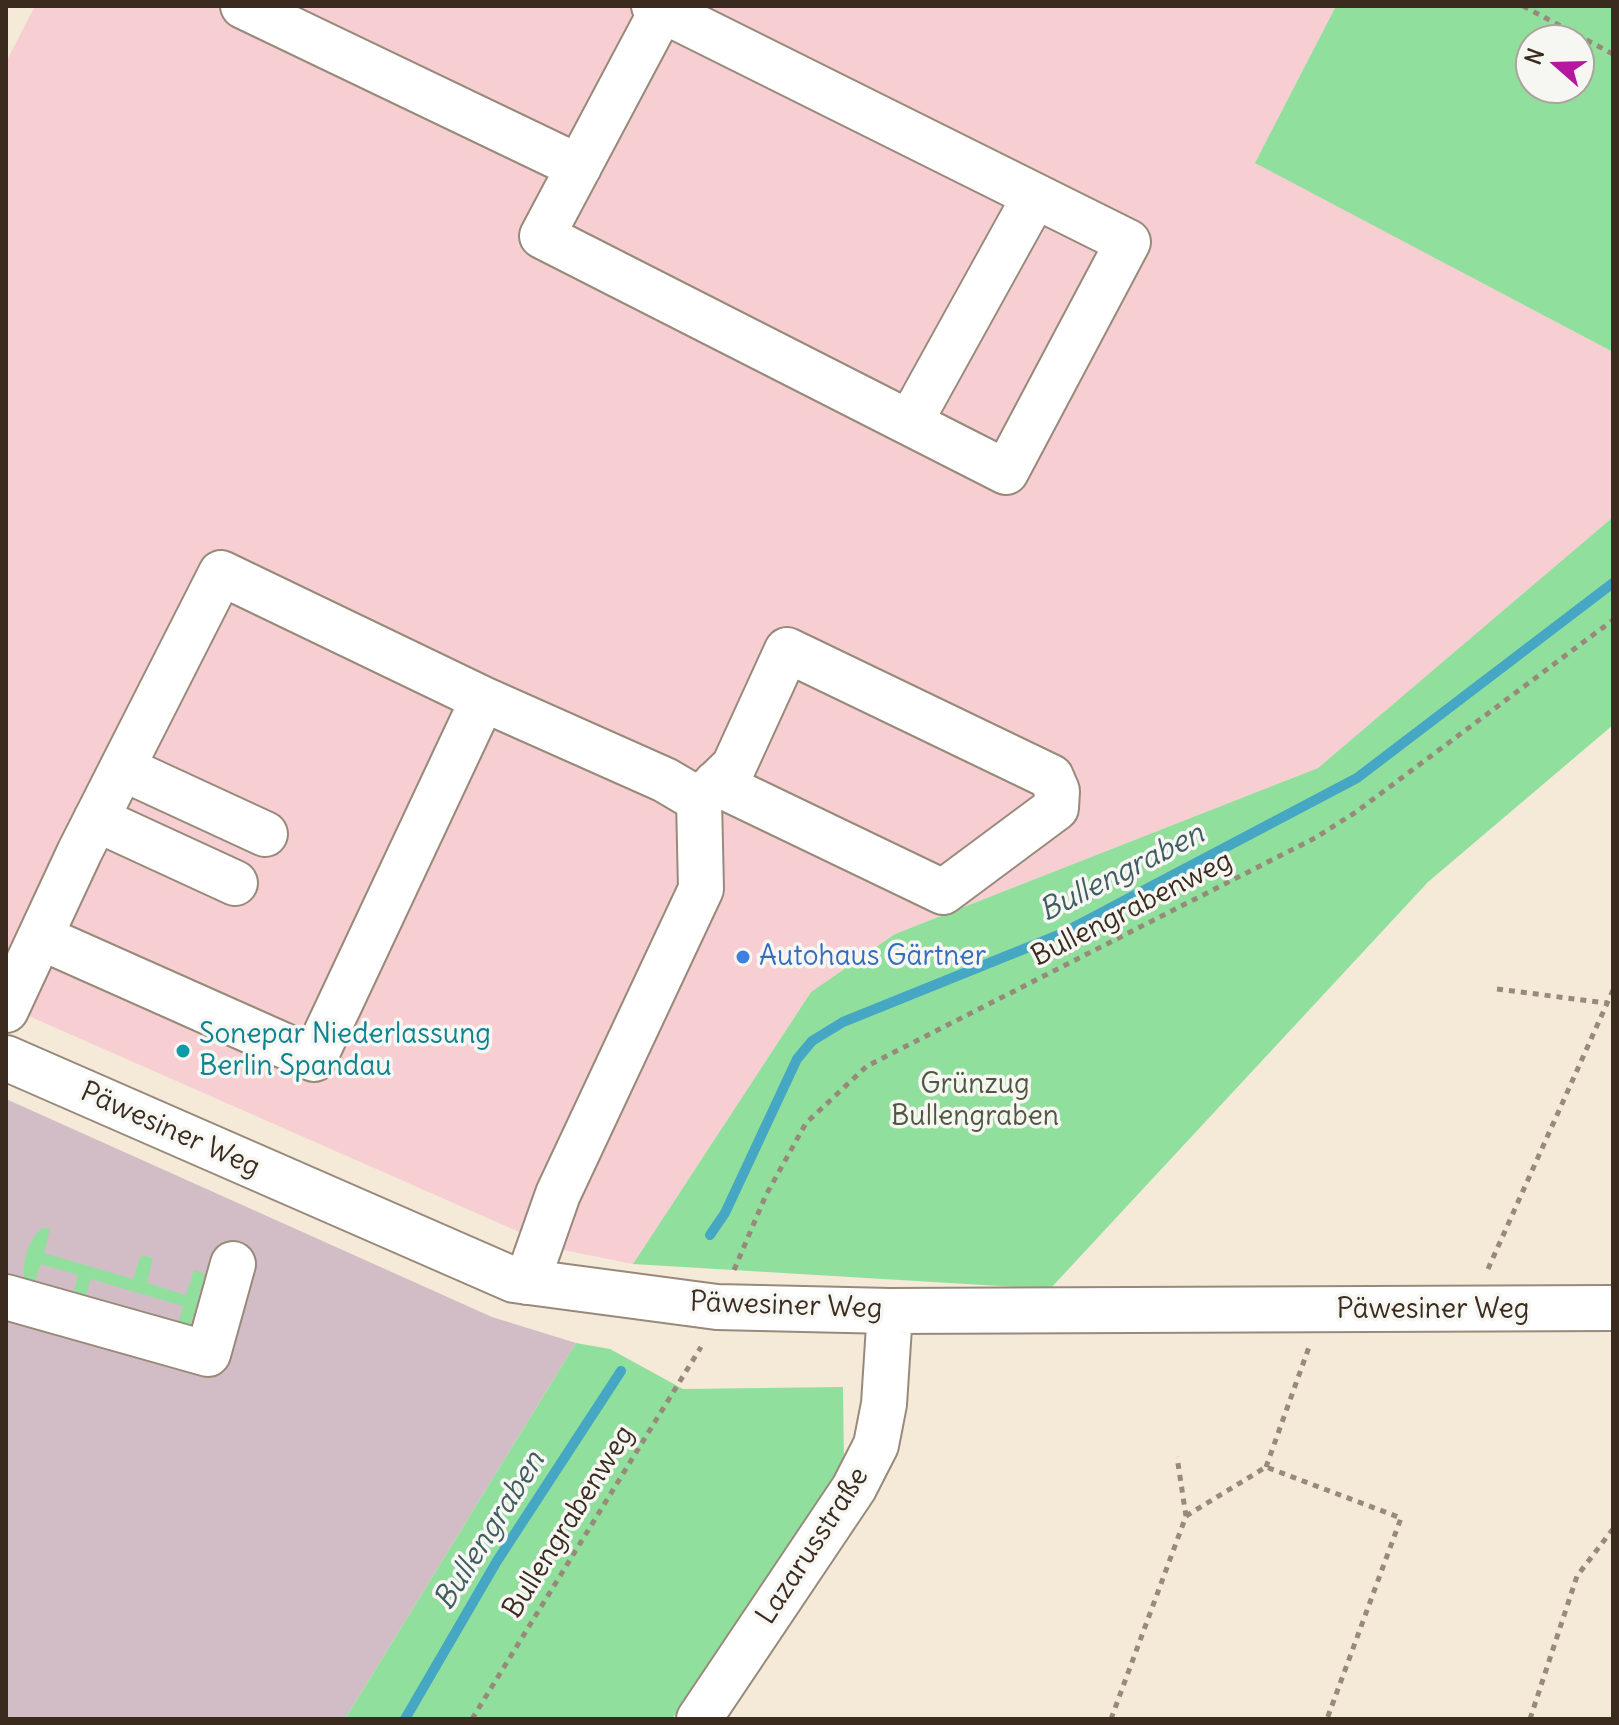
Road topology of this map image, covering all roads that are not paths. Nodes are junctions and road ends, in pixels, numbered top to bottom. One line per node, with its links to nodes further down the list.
1 (243, 6): 3 (street)
2 (658, 8): 3 (street); 4 (street)
3 (579, 167): 5 (street)
4 (1035, 196): 5 (street); 5 (street)
5 (910, 422)
6 (483, 699): 7 (street); 8 (street); 12 (street)
7 (122, 768): 9 (street); 10 (street)
8 (707, 792): 8 (street); 16 (street)
9 (96, 819): 11 (street); 12 (street)
10 (265, 834)
11 (235, 883)
12 (40, 937): 13 (street)
13 (6, 1010)
14 (6, 1058): 16 (street, Päwesiner Weg)
15 (233, 1264): 17 (street)
16 (527, 1282): 19 (street, Päwesiner Weg)
17 (6, 1297)
18 (1613, 1308): 19 (street, Päwesiner Weg)
19 (890, 1311): 20 (street, Lazarusstraße)
20 (699, 1719)

